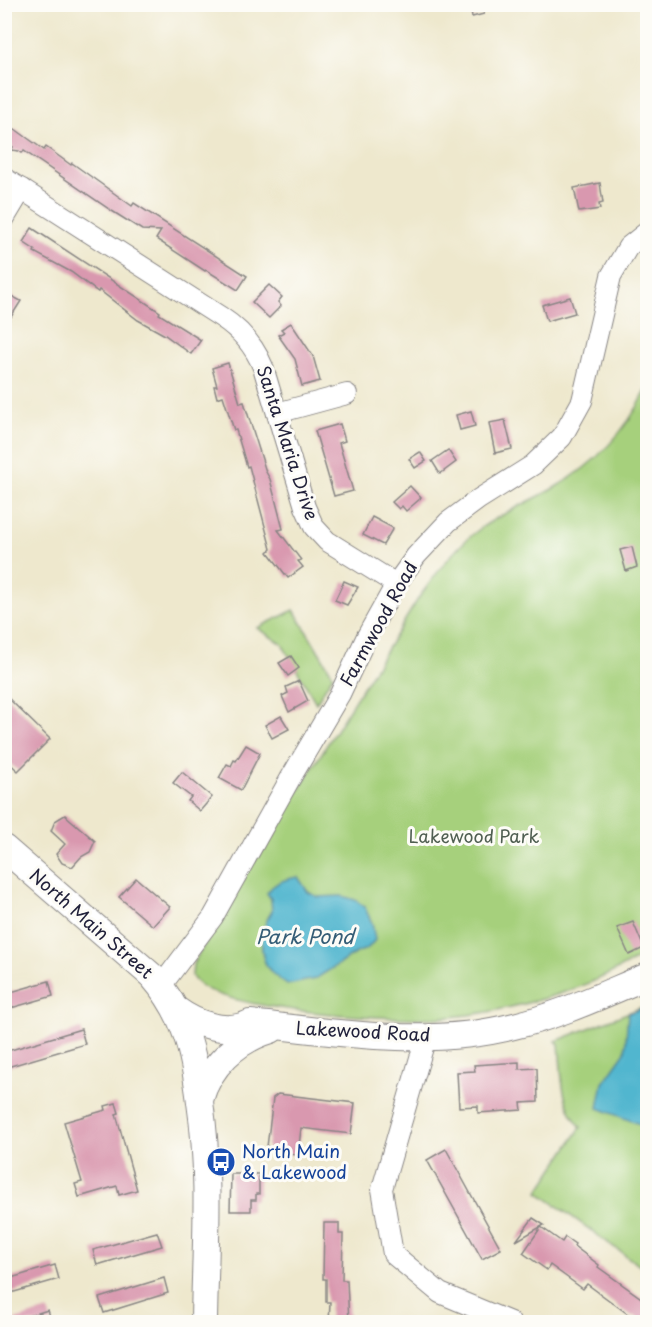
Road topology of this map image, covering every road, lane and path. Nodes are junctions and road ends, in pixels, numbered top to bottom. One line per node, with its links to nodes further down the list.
1 (4, 178): 2 (street, Santa Maria Drive)
2 (22, 189): 3 (street); 6 (street, Santa Maria Drive)
3 (4, 219)
4 (648, 231): 7 (street, Farmwood Road)
5 (347, 394): 6 (street)
6 (277, 413): 7 (street, Santa Maria Drive)
7 (396, 584): 10 (street, Farmwood Road)
8 (4, 848): 10 (main road, North Main Street)
9 (648, 976): 13 (main road, Lakewood Road)
10 (161, 987): 11 (main road, North Main Street)
11 (177, 1010): 12 (main road, Lakewood Road); 14 (main road, North Main Street)
12 (286, 1028): 13 (main road, Lakewood Road); 14 (main road)
13 (426, 1037): 16 (street)
14 (200, 1101): 15 (main road, North Main Street)
15 (204, 1323)
16 (510, 1323)

